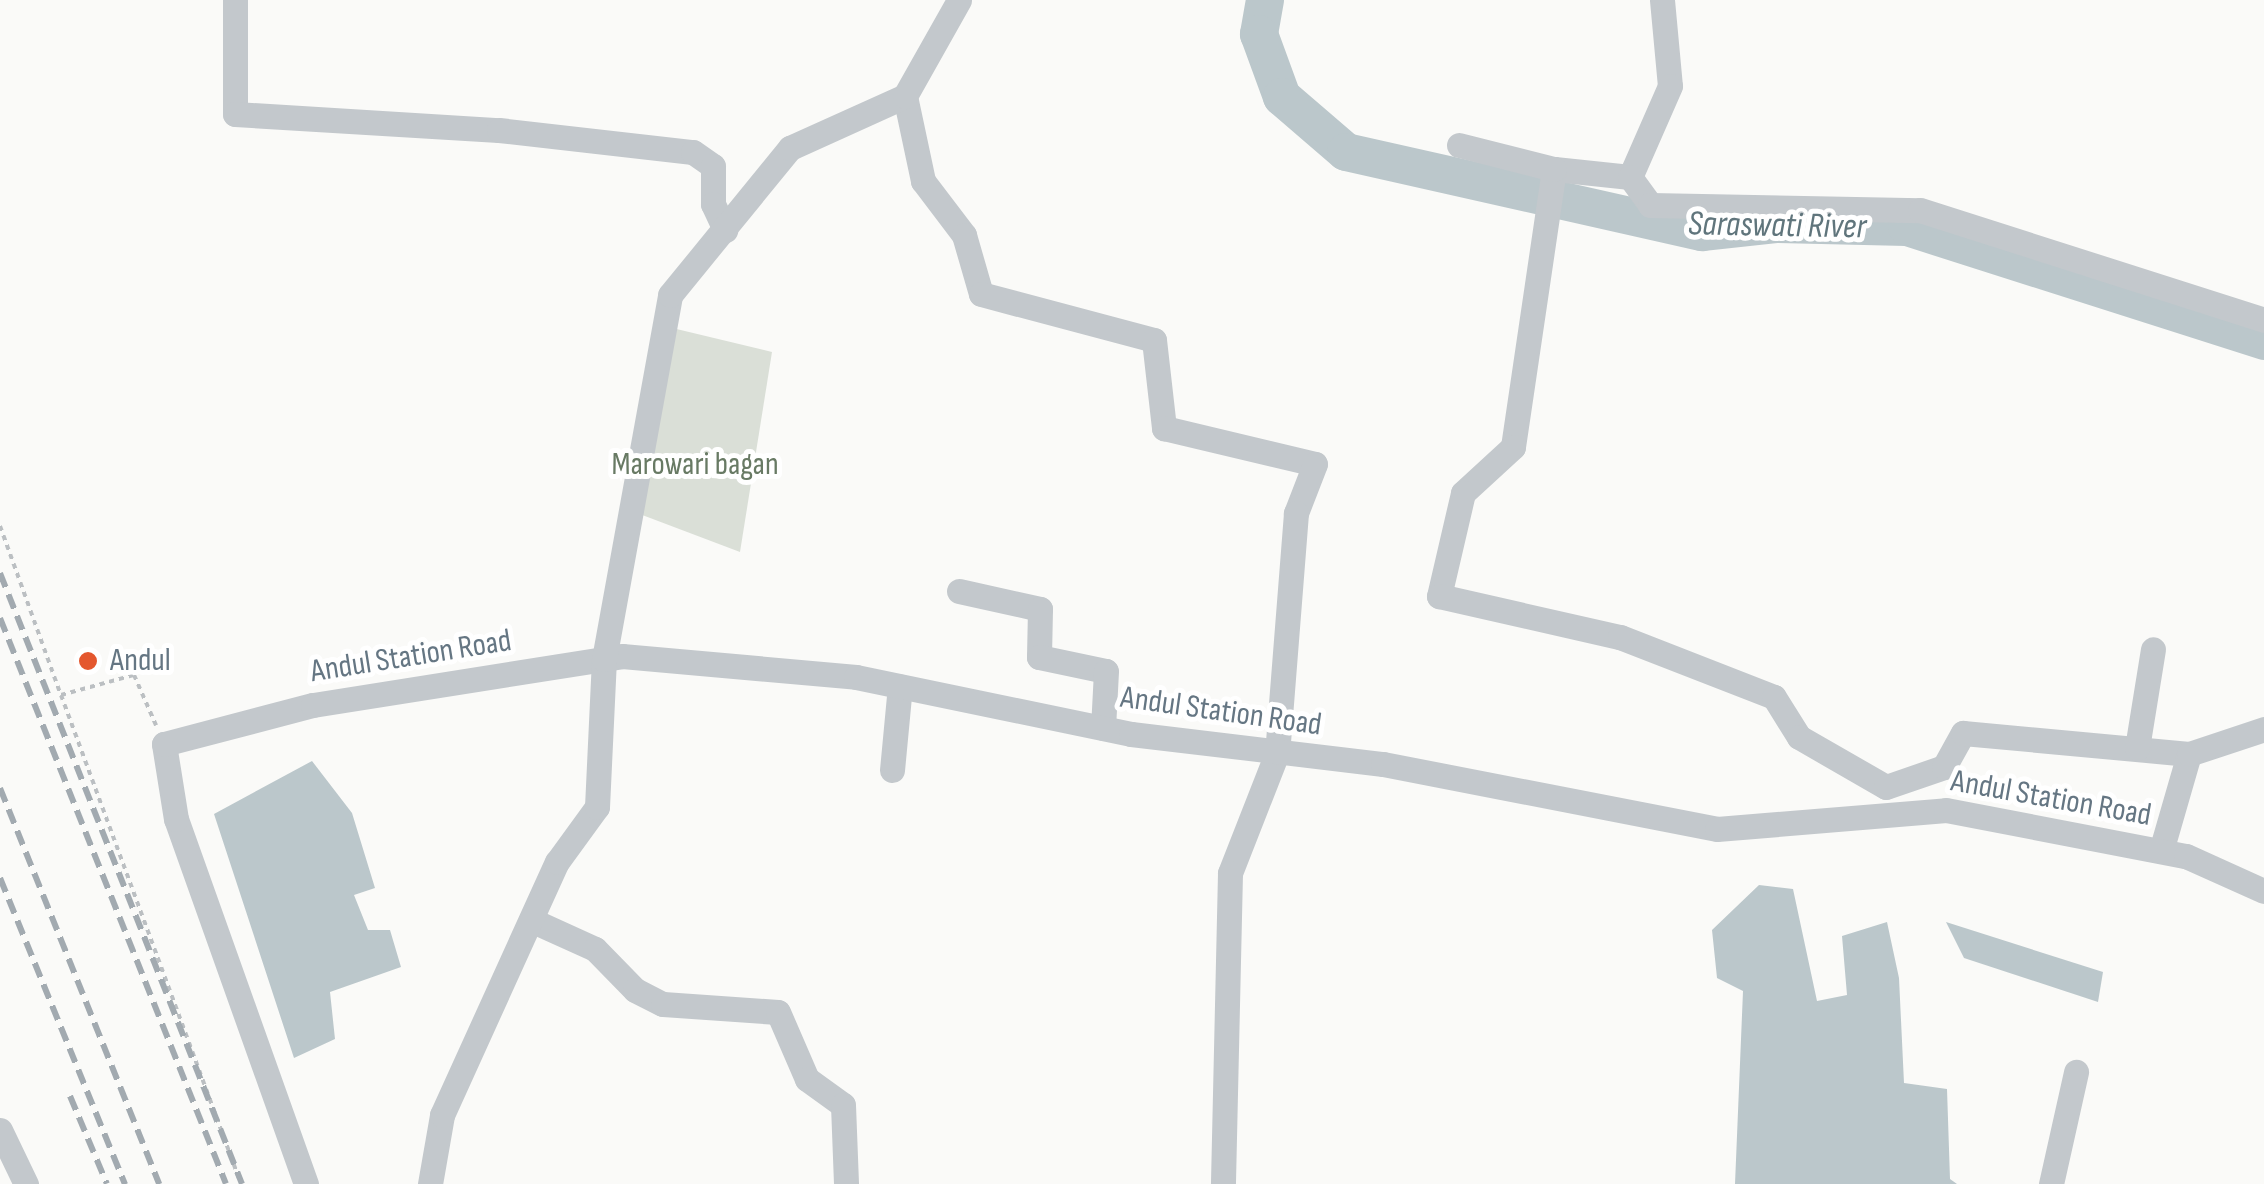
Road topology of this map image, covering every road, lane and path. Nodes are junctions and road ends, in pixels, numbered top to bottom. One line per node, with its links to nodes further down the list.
1 (235, 0): 8 (street)
2 (959, 0): 4 (street)
3 (1662, 0): 7 (street)
4 (905, 96): 8 (street); 20 (street)
5 (1460, 145): 6 (street)
6 (1554, 170): 7 (street); 19 (street)
7 (1630, 177): 9 (street)
8 (725, 230): 13 (street)
9 (2264, 320)
10 (0, 526): 15 (path)
11 (960, 591): 16 (street)
12 (2153, 650): 19 (street)
13 (604, 659): 14 (street, Andul Station Road); 18 (street, Andul Station Road); 25 (street)
14 (900, 686): 16 (street, Andul Station Road); 22 (street)
15 (61, 695): 18 (path); 29 (path)
16 (1103, 728): 20 (street, Andul Station Road)
17 (2264, 729): 21 (street)
18 (164, 744): 30 (street)
19 (2137, 748): 21 (street)
20 (1277, 754): 23 (street, Andul Station Road); 33 (street)
21 (2188, 754): 23 (street)
22 (892, 770)
23 (2161, 851): 24 (street, Andul Station Road)
24 (2264, 892)
25 (530, 920): 31 (street); 32 (street)
26 (2076, 1072): 34 (street)
27 (0, 1130): 28 (street)
28 (26, 1184)
29 (241, 1184)
30 (306, 1184)
31 (430, 1184)
32 (846, 1184)
33 (1223, 1184)
34 (2051, 1184)

